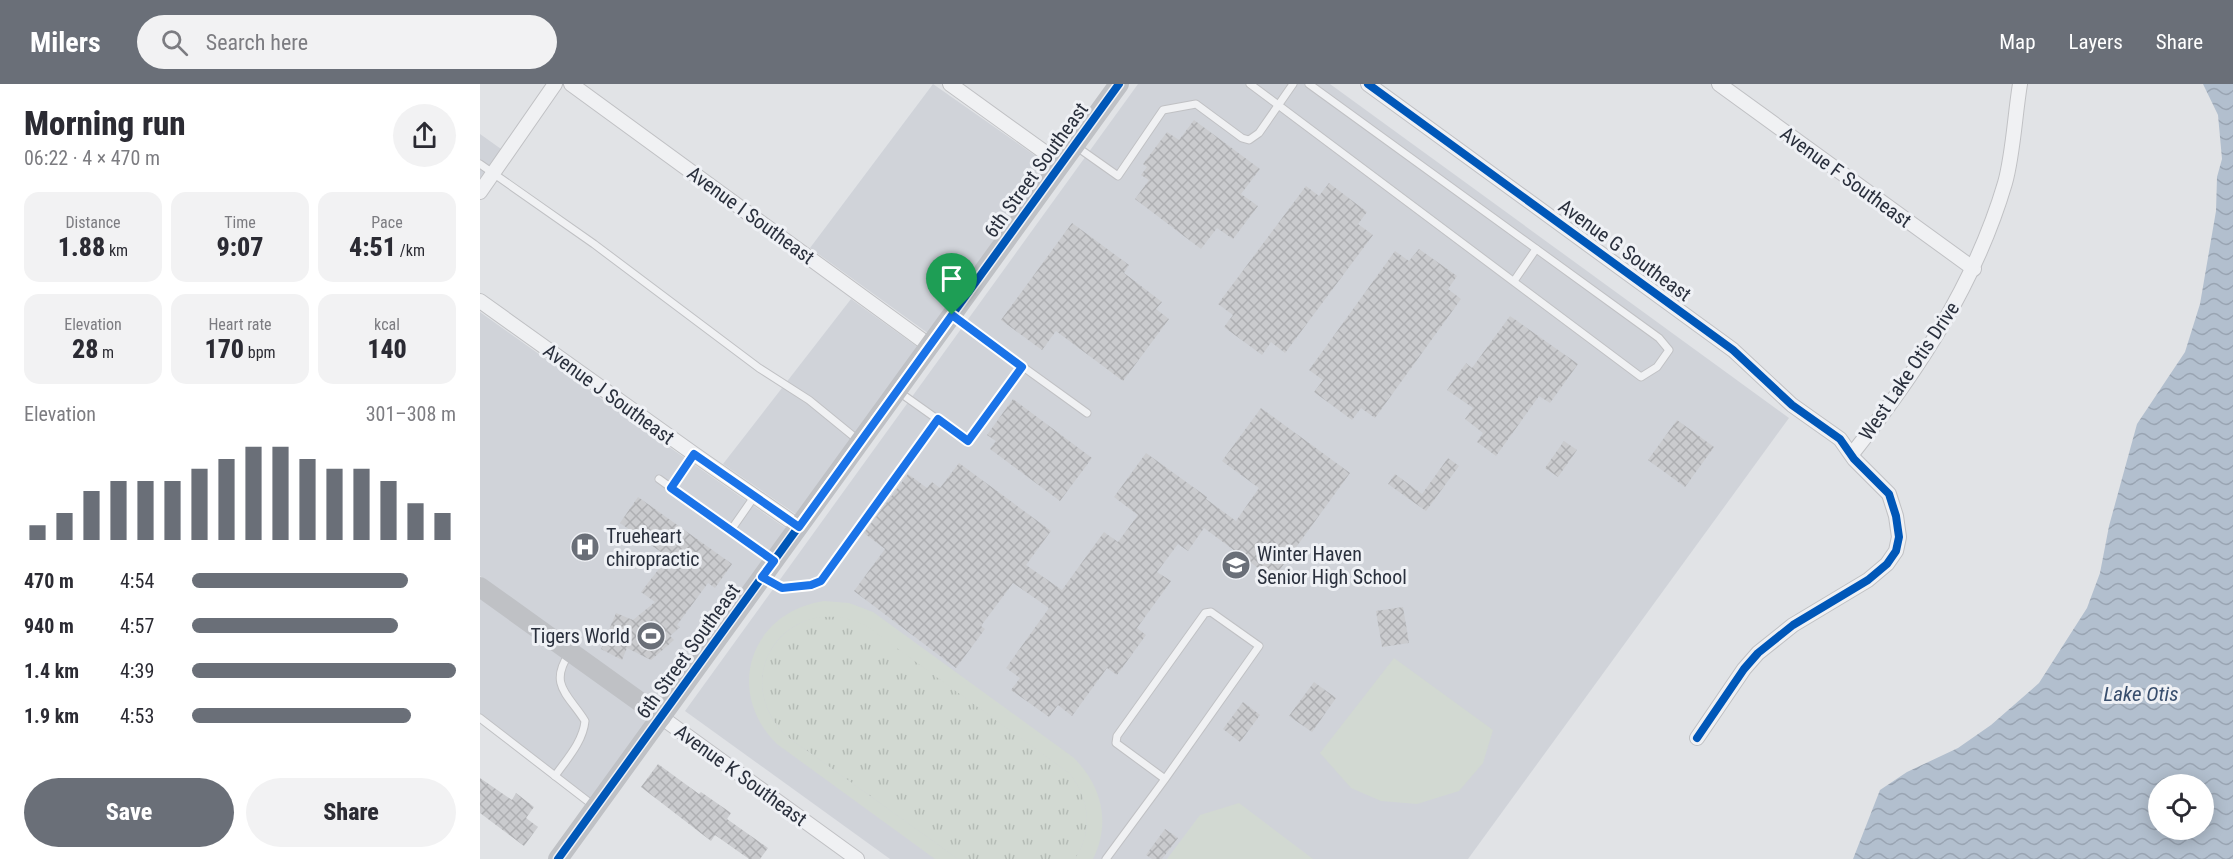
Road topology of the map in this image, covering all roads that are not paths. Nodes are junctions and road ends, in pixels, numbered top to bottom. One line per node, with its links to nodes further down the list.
1 (555, 84): 15 (street)
2 (571, 84): 22 (street, Avenue I Southeast)
3 (951, 84): 14 (street)
4 (1119, 84): 12 (street, 6th Street Southeast)
5 (1250, 84): 11 (lane)
6 (1293, 84): 11 (lane)
7 (1309, 84): 17 (lane)
8 (1368, 84): 29 (street, Avenue G Southeast)
9 (1719, 84): 18 (street, Avenue F Southeast)
10 (2020, 84): 18 (street, West Lake Otis Drive)
11 (1278, 105): 12 (lane); 19 (lane)
12 (1074, 146): 14 (street, 6th Street Southeast)
13 (480, 164): 15 (lane)
14 (1061, 164): 21 (street, 6th Street Southeast)
15 (493, 174): 16 (street); 27 (lane)
16 (480, 192)
17 (1536, 249): 19 (lane); 19 (lane)
18 (1974, 269): 29 (street, West Lake Otis Drive)
19 (1514, 281)
20 (480, 301): 28 (street, Avenue J Southeast)
21 (952, 315): 22 (street, 6th Street Southeast); 23 (lane)
22 (930, 346): 24 (street, 6th Street Southeast)
23 (1022, 367): 25 (lane); 26 (lane)
24 (897, 391): 26 (lane); 27 (street, 6th Street Southeast)
25 (1087, 413)
26 (938, 419): 35 (lane)
27 (860, 442): 33 (street, 6th Street Southeast)
28 (694, 454): 31 (lane); 32 (street, Avenue J Southeast)
29 (1852, 454): 40 (street, West Lake Otis Drive)
30 (658, 479): 31 (lane)
31 (671, 488): 34 (lane)
32 (754, 497): 33 (street, Avenue J Southeast); 34 (lane)
33 (799, 527): 35 (street, 6th Street Southeast)
34 (731, 530): 35 (lane)
35 (768, 569): 38 (street, 6th Street Southeast)
36 (481, 589): 37 (street, Avenue K Southeast)
37 (571, 652): 38 (street, Avenue K Southeast); 41 (lane)
38 (661, 717): 43 (street, 6th Street Southeast); 45 (street, Avenue K Southeast)
39 (480, 718): 41 (lane)
40 (1697, 738)
41 (555, 776): 43 (lane)
42 (1165, 779): 42 (lane); 46 (lane)
43 (595, 808): 44 (street, 6th Street Southeast)
44 (558, 859)
45 (857, 859)
46 (1106, 859)

